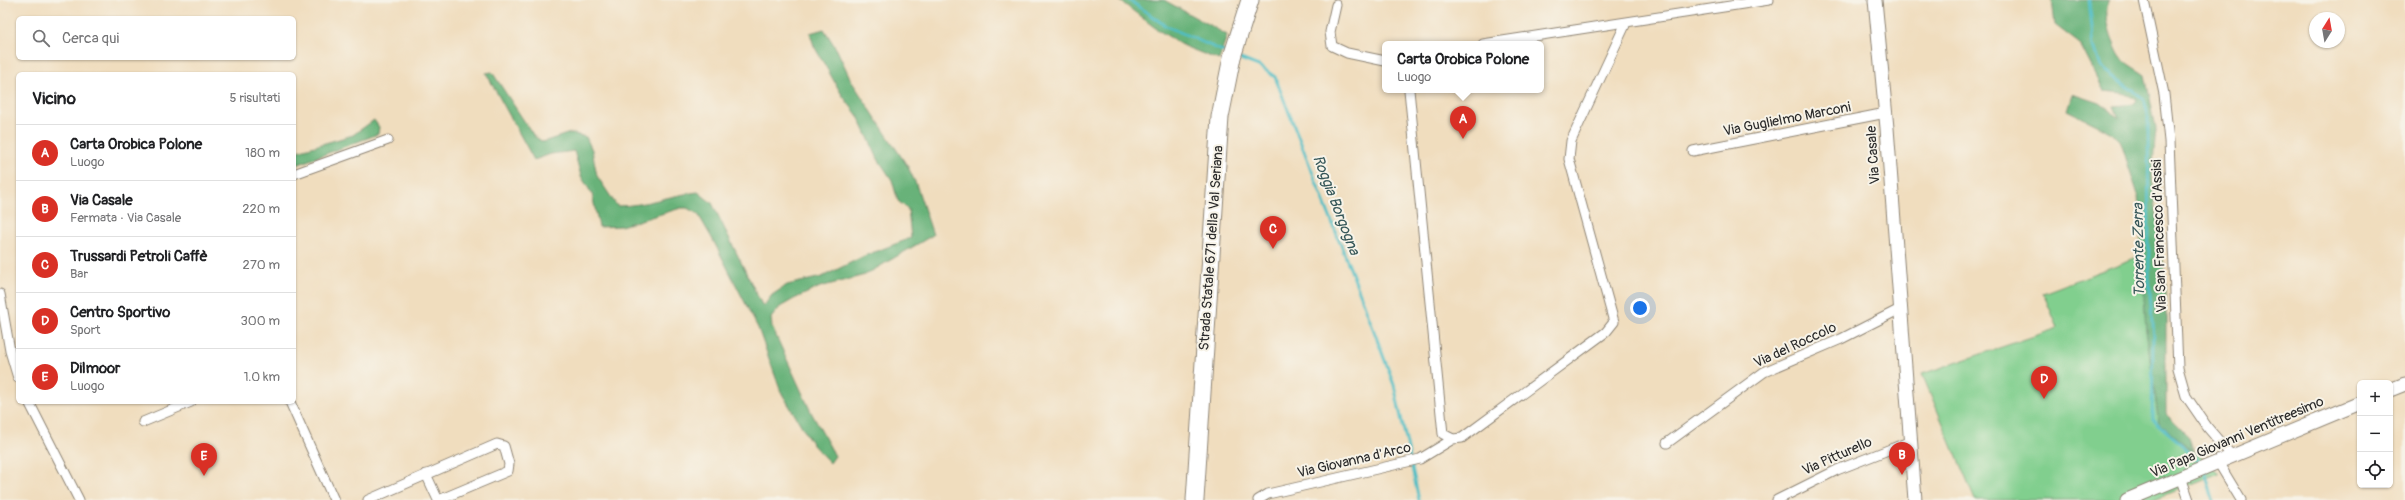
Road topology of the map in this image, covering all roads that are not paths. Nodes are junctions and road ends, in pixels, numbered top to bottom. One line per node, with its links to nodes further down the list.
1 (1250, 0): 35 (highway, Strada Statale 671 della Val Seriana)
2 (1769, 0): 6 (street)
3 (1875, 0): 10 (street, Via Casale)
4 (2144, 0): 27 (street, Via San Francesco d'Assisi)
5 (1336, 5): 8 (street)
6 (1626, 23): 7 (street); 24 (street, Via Giovanna d'Arco)
7 (1503, 41)
8 (1382, 60)
9 (1408, 93): 24 (street)
10 (1886, 113): 12 (street, Via Guglielmo Marconi); 15 (street, Via Casale)
11 (388, 140): 13 (street)
12 (1693, 151)
13 (296, 173)
14 (0, 294): 16 (street)
15 (1900, 309): 25 (street, Via Casale); 26 (street, Via del Roccolo)
16 (16, 371)
17 (2405, 384): 18 (street)
18 (2393, 389)
19 (30, 404): 31 (street)
20 (186, 404): 23 (street)
21 (291, 404): 32 (street)
22 (2357, 404): 27 (street, Via Papa Giovanni Ventitreesimo)
23 (143, 422)
24 (1453, 439): 36 (street, Via Giovanna d'Arco)
25 (1910, 441): 37 (street, Via Pitturello); 38 (street, Via Casale)
26 (1667, 443)
27 (2232, 456): 28 (street, Via Papa Giovanni Ventitreesimo)
28 (2216, 463): 30 (street, Via Papa Giovanni Ventitreesimo); 41 (street)
29 (426, 474): 33 (street); 34 (street); 34 (street)
30 (2181, 477): 39 (street, Via Papa Giovanni Ventitreesimo); 40 (street)
31 (78, 500)
32 (334, 500)
33 (368, 500)
34 (438, 500)
35 (1195, 500)
36 (1258, 500)
37 (1777, 500)
38 (1915, 500)
39 (2127, 500)
40 (2189, 500)
41 (2241, 500)

